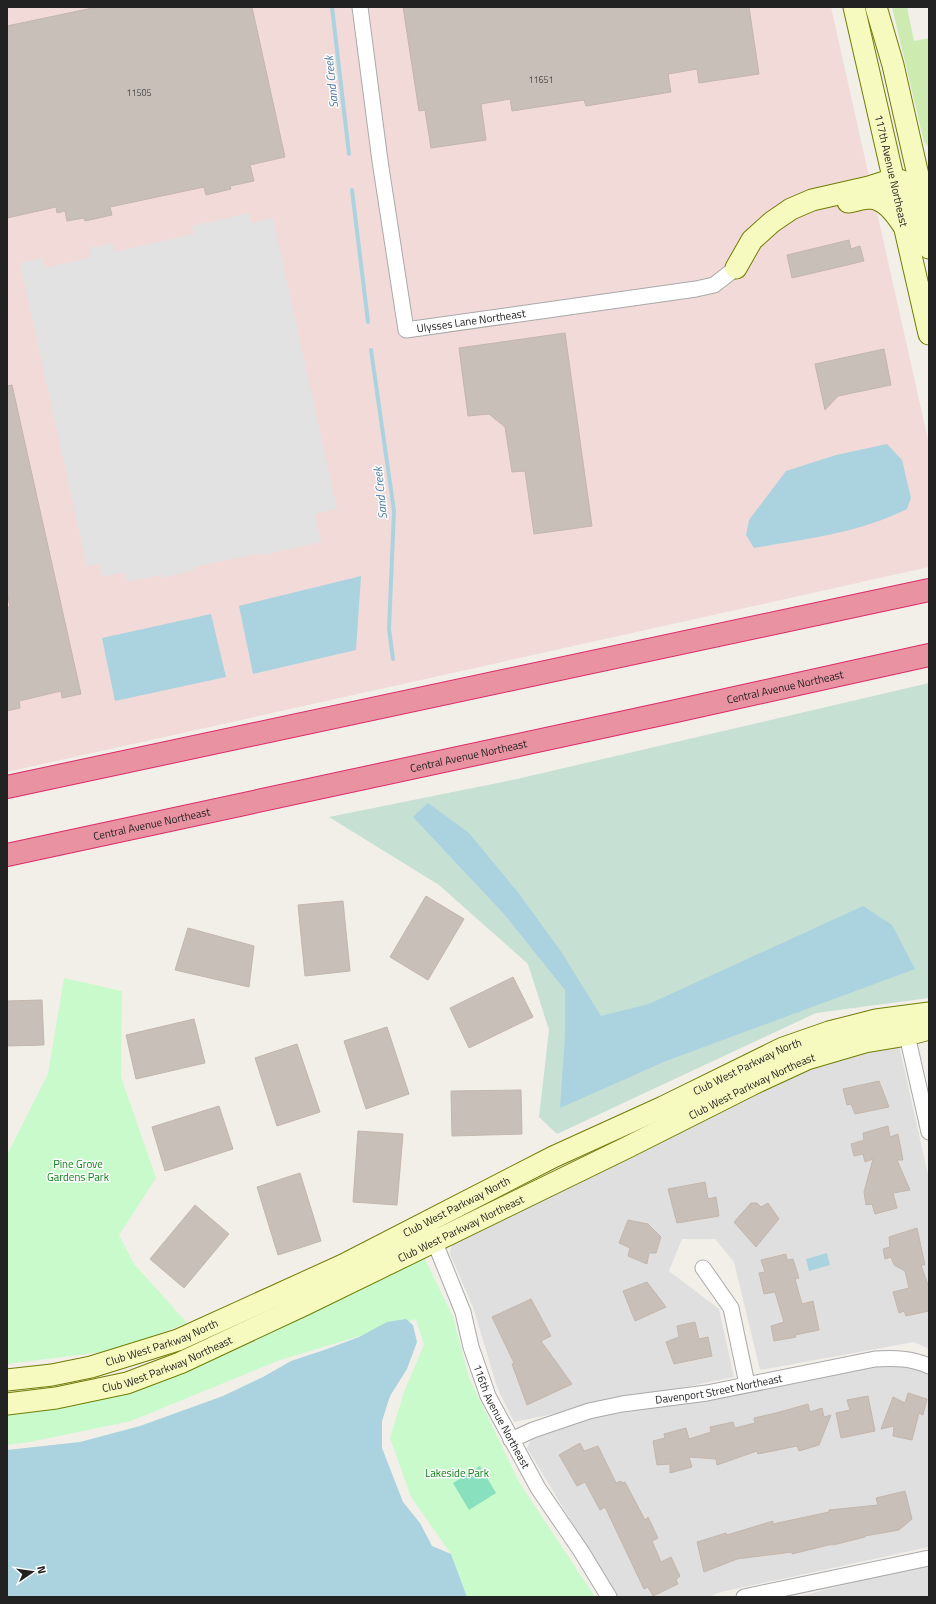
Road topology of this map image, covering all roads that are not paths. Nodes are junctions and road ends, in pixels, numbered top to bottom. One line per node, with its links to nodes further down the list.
1 (360, 7): 10 (street, Ulysses Lane Northeast)
2 (854, 7): 6 (street, 117th Avenue Northeast)
3 (876, 7): 4 (street)
4 (911, 142): 5 (street); 7 (street)
5 (929, 161)
6 (894, 179): 8 (street, 117th Avenue Northeast); 9 (street); 10 (street)
7 (929, 222)
8 (904, 226): 10 (street); 11 (street, 117th Avenue Northeast)
9 (929, 248)
10 (736, 268)
11 (929, 334)
12 (929, 590): 14 (highway)
13 (929, 655): 15 (highway, Central Avenue Northeast)
14 (7, 787)
15 (7, 855)
16 (929, 1013): 17 (street)
17 (903, 1026): 18 (street); 19 (street); 20 (street, Club West Parkway North); 21 (street, Club West Parkway Northeast)
18 (929, 1029)
19 (929, 1132)
20 (426, 1221): 21 (street, 116th Avenue Northeast); 24 (street, Club West Parkway North)
21 (435, 1242): 26 (street, Club West Parkway Northeast); 27 (street, 116th Avenue Northeast)
22 (703, 1268): 25 (street)
23 (929, 1366): 25 (street, Davenport Street Northeast)
24 (7, 1380)
25 (747, 1384): 27 (street, Davenport Street Northeast)
26 (7, 1404)
27 (511, 1440): 29 (street, 116th Avenue Northeast)
28 (929, 1558): 30 (street)
29 (609, 1597)
30 (744, 1597)

